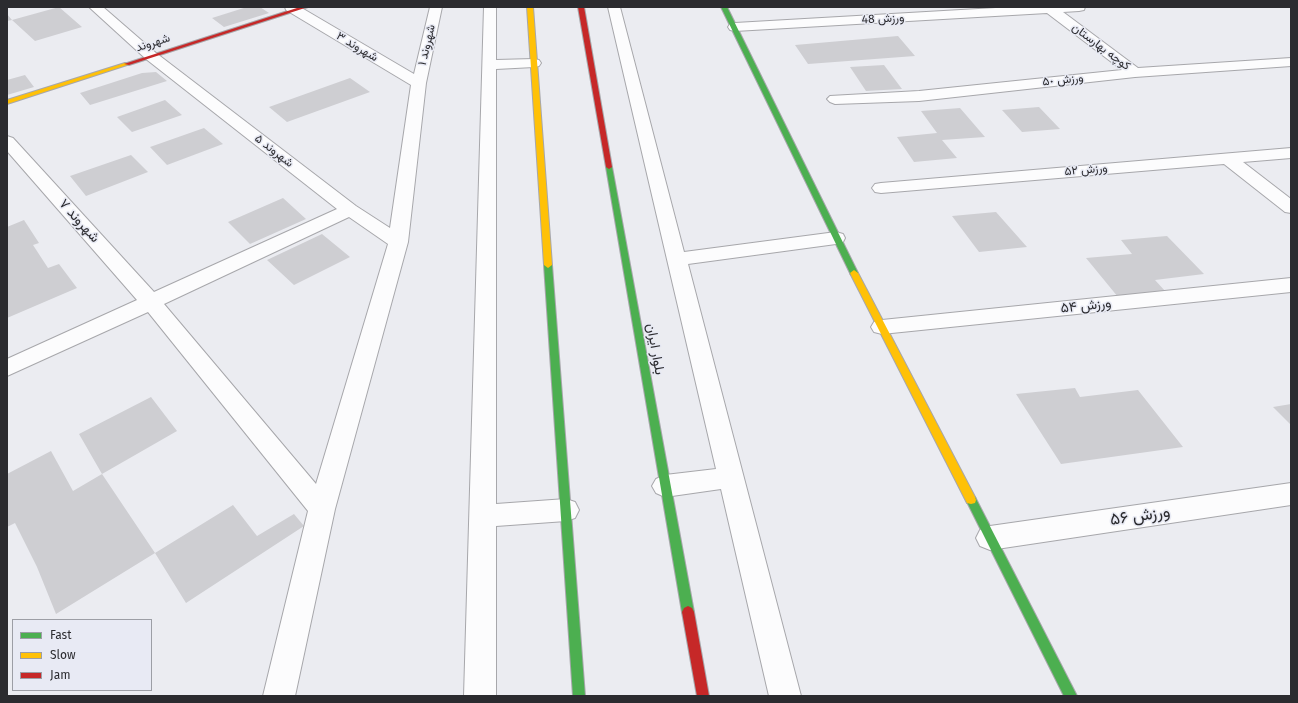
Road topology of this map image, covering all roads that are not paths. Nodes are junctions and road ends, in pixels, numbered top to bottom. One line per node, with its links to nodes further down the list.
1 (95, 7): 12 (street, شهروند ۵)
2 (436, 7): 17 (street, شهروند ۱)
3 (490, 7): 15 (street)
4 (530, 7): 13 (street)
5 (581, 7): 34 (street, بلوار ایران)
6 (614, 7): 28 (street)
7 (724, 7): 11 (street)
8 (1079, 7): 10 (street, ورزش 48)
9 (297, 8): 12 (street, شهروند); 17 (street, شهروند ۳)
10 (1049, 8): 11 (street, ورزش 48); 16 (street, کوچه بهارستان)
11 (735, 27): 26 (street)
12 (151, 56): 19 (street, شهروند); 25 (street, شهروند ۵)
13 (534, 62): 15 (street); 37 (street)
14 (1291, 62): 16 (street, ورزش ۵٠)
15 (489, 65): 38 (street)
16 (1135, 73): 18 (street, ورزش ۵٠)
17 (419, 83): 27 (street, شهروند ۱)
18 (835, 99)
19 (7, 102)
20 (7, 141): 30 (street, شهروند ۷)
21 (1291, 153): 22 (street, ورزش ۵٢)
22 (1227, 158): 23 (street, ورزش ۵٢); 24 (street)
23 (881, 188)
24 (1291, 208)
25 (350, 210): 27 (street, شهروند ۵); 30 (street)
26 (836, 238): 28 (street); 31 (street)
27 (398, 242): 36 (street, شهروند ۱)
28 (676, 259): 33 (street)
29 (1291, 285): 31 (street, ورزش ۵۴)
30 (151, 302): 32 (street); 36 (street, شهروند ۷)
31 (882, 327): 39 (street)
32 (7, 368)
33 (731, 477): 34 (street); 44 (street)
34 (666, 486): 43 (street, بلوار ایران)
35 (1291, 494): 39 (street, ورزش ۵۶)
36 (322, 509): 40 (street, شهروند ۱)
37 (566, 510): 38 (street); 42 (street)
38 (482, 516): 41 (street)
39 (990, 538): 45 (street)
40 (279, 696)
41 (480, 696)
42 (579, 696)
43 (703, 696)
44 (785, 696)
45 (1071, 696)

